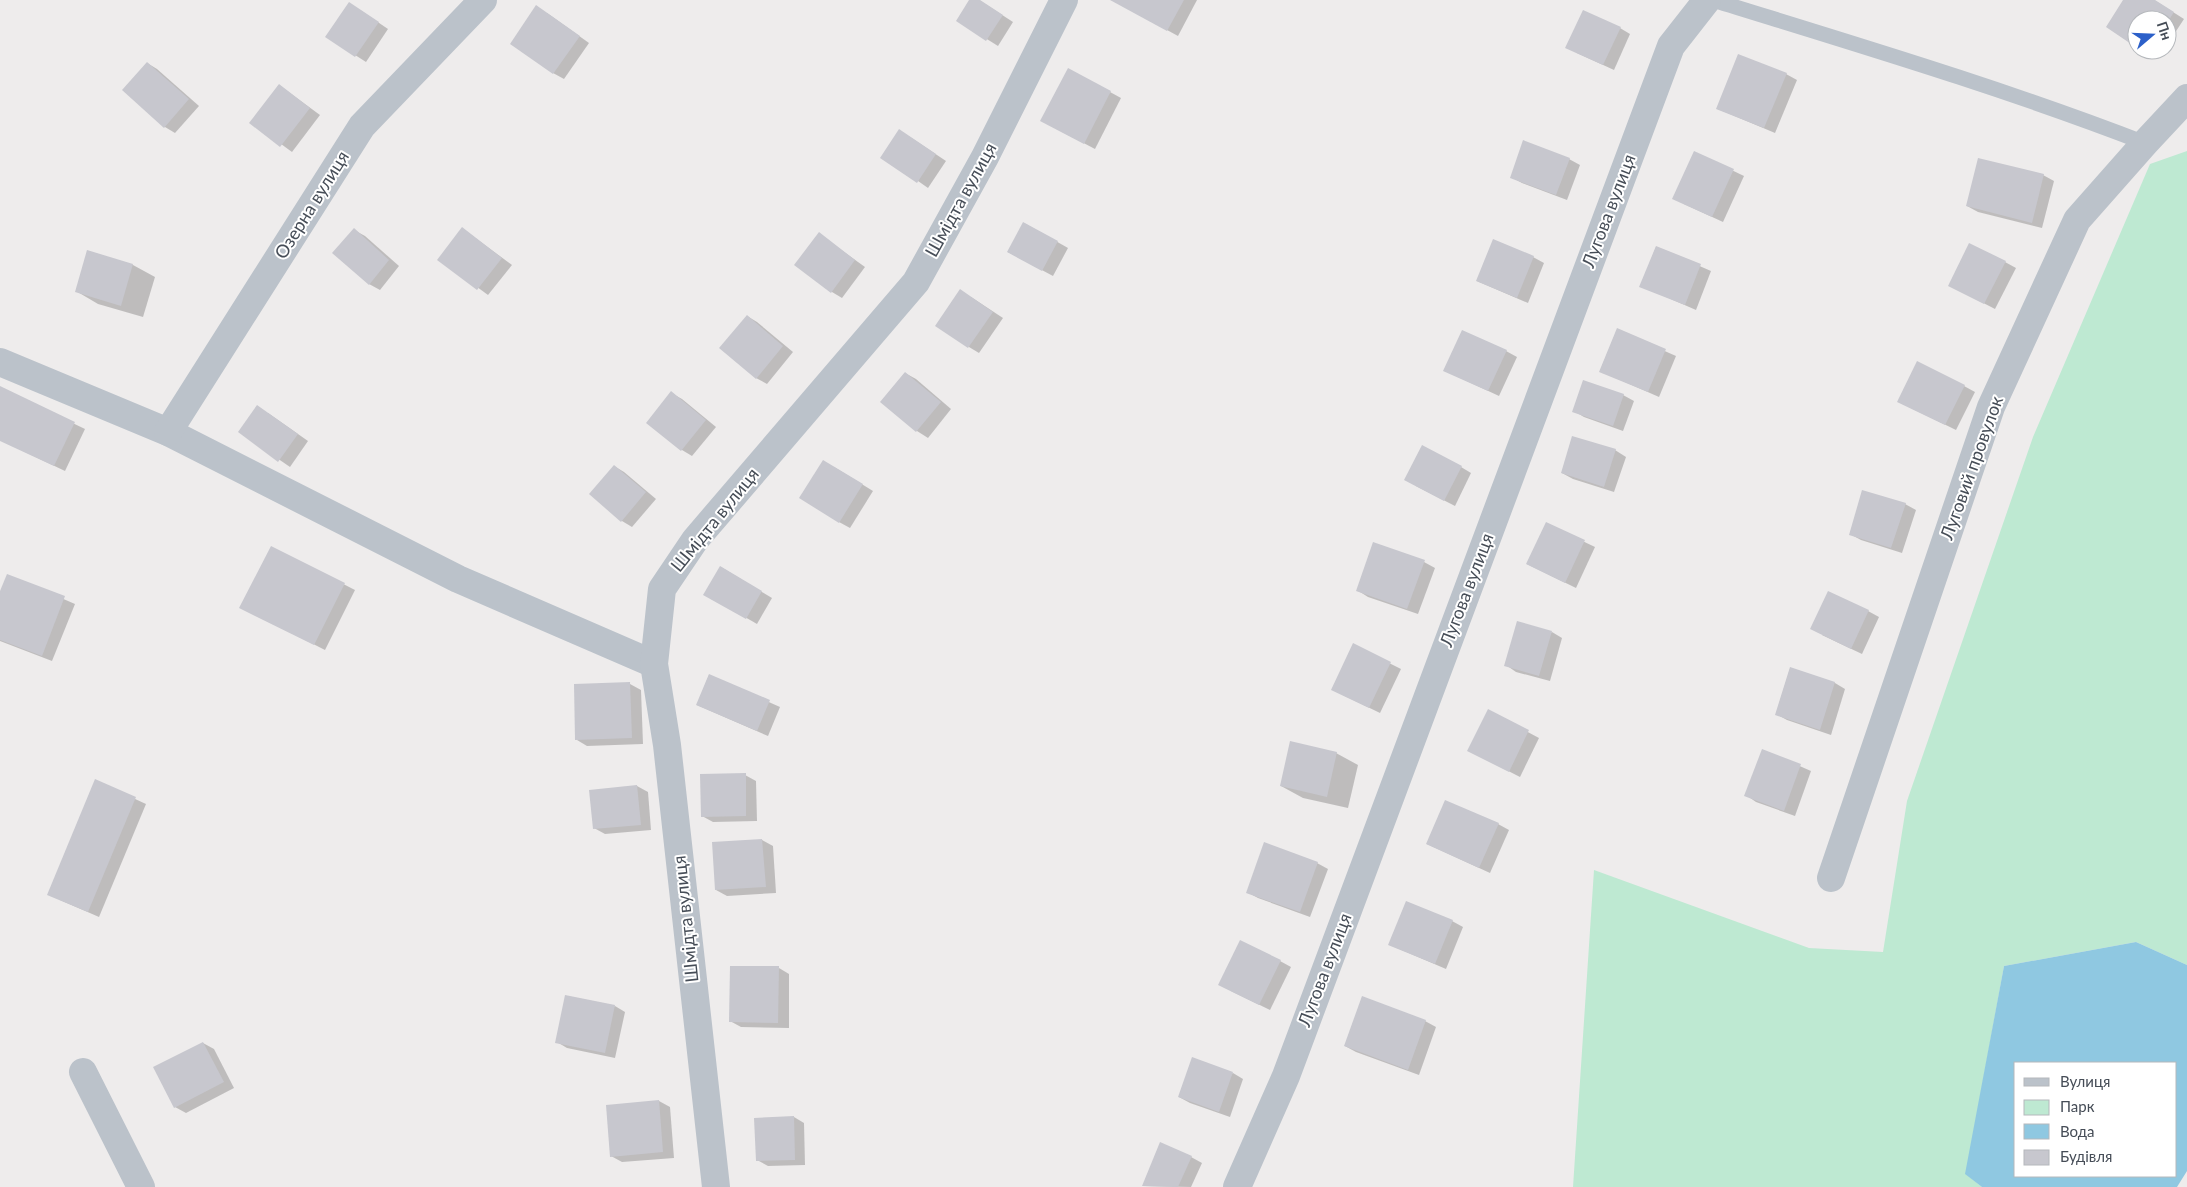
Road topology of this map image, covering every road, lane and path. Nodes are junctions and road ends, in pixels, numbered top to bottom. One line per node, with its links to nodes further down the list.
1 (483, 0): 8 (street, Озерна вулиця)
2 (1064, 0): 9 (street, Шмідта вулиця)
3 (1707, 0): 14 (street, Лугова вулиця)
4 (1713, 0): 6 (lane)
5 (2187, 98): 6 (street, Луговий провулок)
6 (2145, 143): 10 (street, Луговий провулок)
7 (0, 362): 8 (street)
8 (168, 432): 9 (street)
9 (654, 664): 13 (street, Шмідта вулиця)
10 (1831, 878)
11 (83, 1072): 12 (street)
12 (140, 1187)
13 (716, 1187)
14 (1237, 1187)

